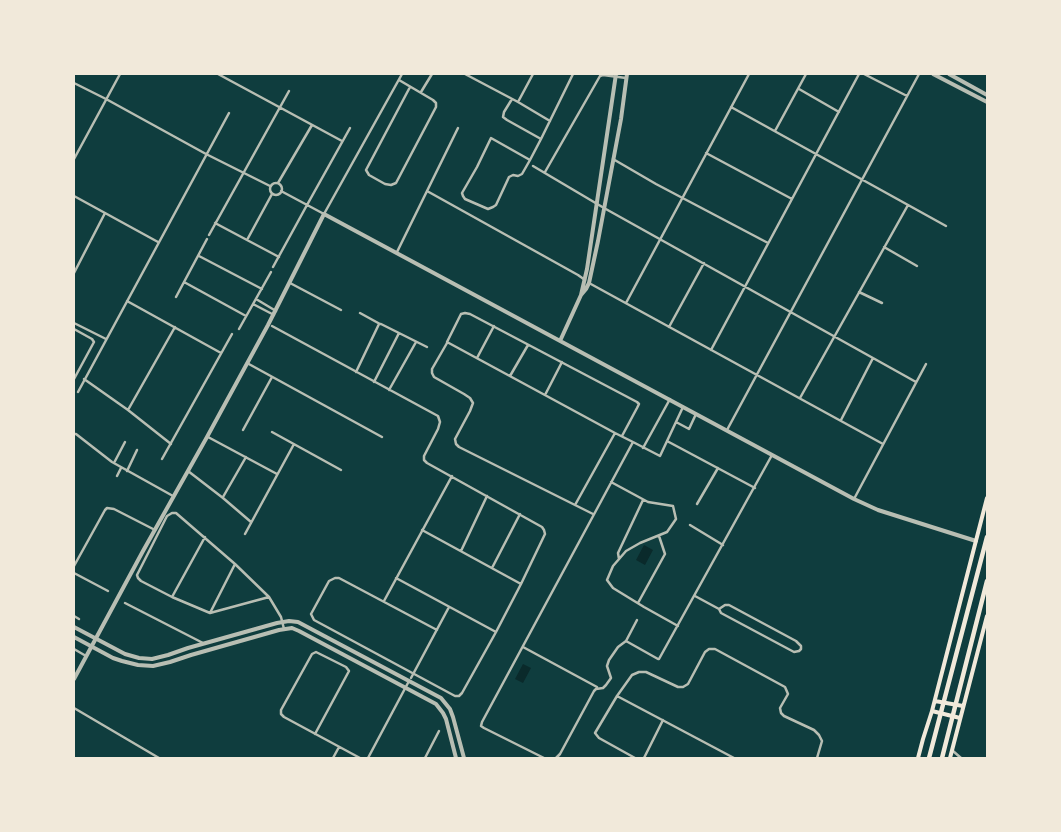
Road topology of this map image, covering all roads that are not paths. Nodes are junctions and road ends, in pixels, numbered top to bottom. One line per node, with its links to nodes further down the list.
1 (120, 74): 25 (street)
2 (218, 74): 29 (street)
3 (402, 74): 17 (street)
4 (432, 74): 22 (street)
5 (465, 74): 26 (street)
6 (533, 74): 27 (street)
7 (573, 74): 33 (street)
8 (748, 74): 30 (street)
9 (806, 74): 20 (street)
10 (859, 74): 31 (street)
11 (864, 74): 24 (street)
12 (919, 74): 24 (street)
13 (933, 74): 28 (street)
14 (949, 74): 23 (street)
15 (615, 75): 16 (street); 48 (street); 58 (street)
16 (626, 76): 44 (street)
17 (399, 80): 19 (street); 63 (street)
18 (74, 83): 25 (street)
19 (410, 87): 22 (street); 22 (street)
20 (798, 89): 31 (street); 37 (street)
21 (289, 91): 29 (street)
22 (421, 92)
23 (987, 94)
24 (907, 96): 49 (street)
25 (106, 99): 41 (street); 43 (street)
26 (512, 99): 27 (street); 38 (street)
27 (518, 102): 33 (street)
28 (987, 102)
29 (279, 107): 34 (street); 47 (street)
30 (731, 107): 37 (street); 40 (street)
31 (839, 112): 42 (street)
32 (229, 113): 41 (street)
33 (550, 121): 38 (street)
34 (312, 125): 39 (street); 50 (street)
35 (350, 128): 39 (street)
36 (458, 128): 52 (street)
37 (776, 131): 42 (street)
38 (541, 139): 45 (street)
39 (342, 142): 60 (street)
40 (706, 153): 56 (street); 57 (street)
41 (206, 154): 47 (street); 70 (street)
42 (816, 154): 49 (street); 57 (street)
43 (74, 159)
44 (613, 159): 56 (street); 61 (street)
45 (530, 160): 45 (street)
46 (533, 166): 48 (street)
47 (244, 172): 51 (street); 64 (street)
48 (545, 172): 58 (street)
49 (862, 179): 59 (street); 96 (street)
50 (278, 183): 51 (street); 53 (street)
51 (270, 186): 54 (street)
52 (427, 191): 73 (street); 81 (street)
53 (281, 192): 54 (street); 60 (street)
54 (272, 194): 69 (street)
55 (74, 196): 62 (street)
56 (682, 198): 68 (street); 71 (street)
57 (792, 199): 71 (street)
58 (596, 203): 61 (street); 81 (street)
59 (908, 204): 65 (street); 72 (street)
60 (307, 205): 63 (street); 75 (street)
61 (604, 208): 68 (street); 83 (street)
62 (104, 213): 70 (street); 80 (street)
63 (324, 214): 73 (street); 84 (street)
64 (215, 223): 66 (street); 69 (street)
65 (946, 226)
66 (209, 235)
67 (207, 239): 74 (street)
68 (660, 239): 76 (street); 92 (street)
69 (247, 240): 75 (street)
70 (158, 242): 91 (street)
71 (768, 243): 85 (street)
72 (884, 247): 77 (street); 87 (street)
73 (396, 254): 112 (street)
74 (199, 256): 82 (street); 86 (street)
75 (279, 257): 78 (street)
76 (704, 263): 85 (street); 105 (street)
77 (917, 266)
78 (274, 268)
79 (272, 272): 86 (street)
80 (74, 273)
81 (584, 280): 83 (street); 88 (street)
82 (184, 282): 89 (street); 99 (street)
83 (588, 282): 88 (street); 92 (street)
84 (290, 283): 95 (street); 97 (street)
85 (745, 286): 96 (street); 117 (street)
86 (262, 289): 90 (street)
87 (859, 292): 93 (street); 110 (street)
88 (581, 295): 112 (street)
89 (176, 297)
90 (256, 299): 94 (street); 97 (street)
91 (127, 301): 104 (street); 111 (street)
92 (626, 303): 105 (street)
93 (882, 303)
94 (253, 304): 97 (street); 99 (street)
95 (341, 310)
96 (790, 312): 110 (street); 125 (street)
97 (275, 313): 122 (street)
98 (360, 313): 101 (street)
99 (246, 316): 107 (street)
100 (74, 323): 111 (street)
101 (380, 324): 108 (street); 124 (street)
102 (272, 326): 124 (street)
103 (494, 326): 114 (street); 115 (street); 119 (street)
104 (174, 327): 118 (street); 138 (street)
105 (670, 327): 117 (street)
106 (74, 329): 128 (street)
107 (239, 329)
108 (398, 333): 113 (street); 130 (street)
109 (232, 334): 118 (street)
110 (834, 336): 120 (street); 135 (street)
111 (106, 340): 129 (street)
112 (560, 341): 136 (street)
113 (416, 342): 116 (street); 132 (street)
114 (447, 342): 119 (street); 179 (street)
115 (528, 344): 121 (street); 126 (street)
116 (427, 347)
117 (711, 350): 125 (street)
118 (221, 353): 153 (street)
119 (477, 358): 126 (street)
120 (873, 358): 131 (street); 140 (street)
121 (562, 362): 134 (street); 147 (street)
122 (247, 363): 127 (street); 148 (street)
123 (926, 364): 131 (street)
124 (356, 372): 130 (street)
125 (756, 374): 135 (street); 143 (street)
126 (510, 376): 134 (street)
127 (272, 377): 142 (street); 149 (street)
128 (74, 379)
129 (84, 379): 133 (street); 138 (street)
130 (374, 382): 132 (street)
131 (916, 382): 155 (street)
132 (389, 390): 169 (street)
133 (78, 392)
134 (544, 395): 145 (street)
135 (800, 398): 140 (street)
136 (670, 399): 137 (street); 156 (street)
137 (683, 407): 139 (street); 141 (street)
138 (128, 410): 153 (street)
139 (696, 414): 141 (street); 143 (street)
140 (841, 420): 155 (street)
141 (676, 422): 150 (street)
142 (243, 430)
143 (727, 430): 158 (street)
144 (272, 432): 154 (street)
145 (615, 433): 147 (street); 179 (street)
146 (74, 434): 161 (street)
147 (622, 436): 152 (street)
148 (208, 437): 159 (street); 166 (street)
149 (382, 437)
150 (667, 441): 156 (street); 163 (street)
151 (125, 442): 161 (street)
152 (633, 442): 156 (street); 170 (street)
153 (171, 444): 160 (street)
154 (294, 444): 164 (street); 167 (street)
155 (884, 444): 176 (street)
156 (643, 448)
157 (137, 450): 165 (street)
158 (772, 455): 171 (street); 176 (street)
159 (246, 457): 167 (street); 174 (street)
160 (162, 459)
161 (114, 463): 162 (street)
162 (122, 468): 165 (street); 168 (street)
163 (718, 468): 171 (street); 178 (street)
164 (341, 470)
165 (127, 471): 172 (street)
166 (188, 471): 172 (street); 174 (street)
167 (277, 474): 182 (street)
168 (117, 476)
169 (452, 476): 173 (street); 185 (street)
170 (611, 482): 177 (street); 181 (street)
171 (755, 488): 191 (street)
172 (174, 496): 184 (street)
173 (488, 496): 180 (street); 192 (street)
174 (223, 498): 182 (street)
175 (987, 498): 190 (main road)
176 (854, 499): 190 (street)
177 (643, 500): 187 (street); 193 (street)
178 (697, 504)
179 (576, 505): 181 (street)
180 (520, 514): 196 (street); 200 (street)
181 (594, 514): 225 (street)
182 (251, 522): 186 (street)
183 (690, 525): 191 (street)
184 (154, 530): 195 (street); 222 (street)
185 (422, 530): 192 (street); 198 (street)
186 (244, 534)
187 (659, 536): 193 (street); 207 (street)
188 (205, 537): 194 (street); 203 (street); 203 (street)
189 (987, 537): 259 (highway)
190 (976, 541): 235 (main road)
191 (723, 545): 202 (street)
192 (460, 551): 196 (street)
193 (619, 559): 207 (street)
194 (235, 564): 204 (street); 210 (street)
195 (74, 566)
196 (492, 568): 200 (street)
197 (74, 572): 201 (street)
198 (396, 578): 205 (street); 208 (street)
199 (987, 581): 260 (highway)
200 (521, 584): 220 (street)
201 (108, 591)
202 (694, 596): 209 (street); 216 (street)
203 (172, 597): 210 (street)
204 (269, 597): 210 (street); 215 (street)
205 (384, 602): 219 (street); 229 (street)
206 (125, 603): 224 (street)
207 (638, 603): 216 (street)
208 (449, 607): 219 (street); 220 (street)
209 (719, 609): 209 (street)
210 (210, 613)
211 (74, 616): 213 (street)
212 (987, 616): 236 (main road)
213 (80, 619)
214 (637, 620): 223 (street)
215 (282, 621): 218 (street); 224 (street); 231 (street)
216 (678, 626): 223 (street)
217 (74, 627): 222 (street)
218 (284, 629): 226 (street); 232 (street)
219 (437, 630): 229 (street)
220 (496, 632): 229 (street)
221 (74, 637): 226 (street)
222 (95, 639): 224 (street); 226 (street)
223 (626, 641): 233 (street)
224 (204, 644)
225 (522, 646): 233 (street); 252 (street)
226 (92, 647): 228 (street)
227 (74, 649): 228 (street)
228 (86, 656): 230 (street)
229 (414, 674): 231 (street)
230 (74, 679)
231 (410, 680): 232 (street); 251 (street)
232 (406, 688): 248 (street); 250 (street)
233 (598, 688): 253 (street)
234 (618, 696): 240 (street); 254 (street); 257 (street)
235 (935, 701): 236 (main road); 238 (main road)
236 (963, 706): 239 (main road)
237 (74, 708): 245 (street)
238 (932, 711): 239 (main road); 258 (main road)
239 (960, 718): 244 (main road)
240 (663, 720): 255 (street); 256 (street)
241 (439, 731): 249 (street)
242 (315, 734): 242 (street); 243 (street)
243 (339, 747): 246 (street); 247 (street)
244 (952, 750): 261 (main road); 262 (street)
245 (159, 758)
246 (333, 758)
247 (360, 758)
248 (368, 758)
249 (425, 758)
250 (456, 758)
251 (464, 758)
252 (544, 758)
253 (556, 758)
254 (635, 758)
255 (644, 758)
256 (734, 758)
257 (817, 758)
258 (918, 758)
259 (929, 758)
260 (942, 758)
261 (950, 758)
262 (961, 758)

